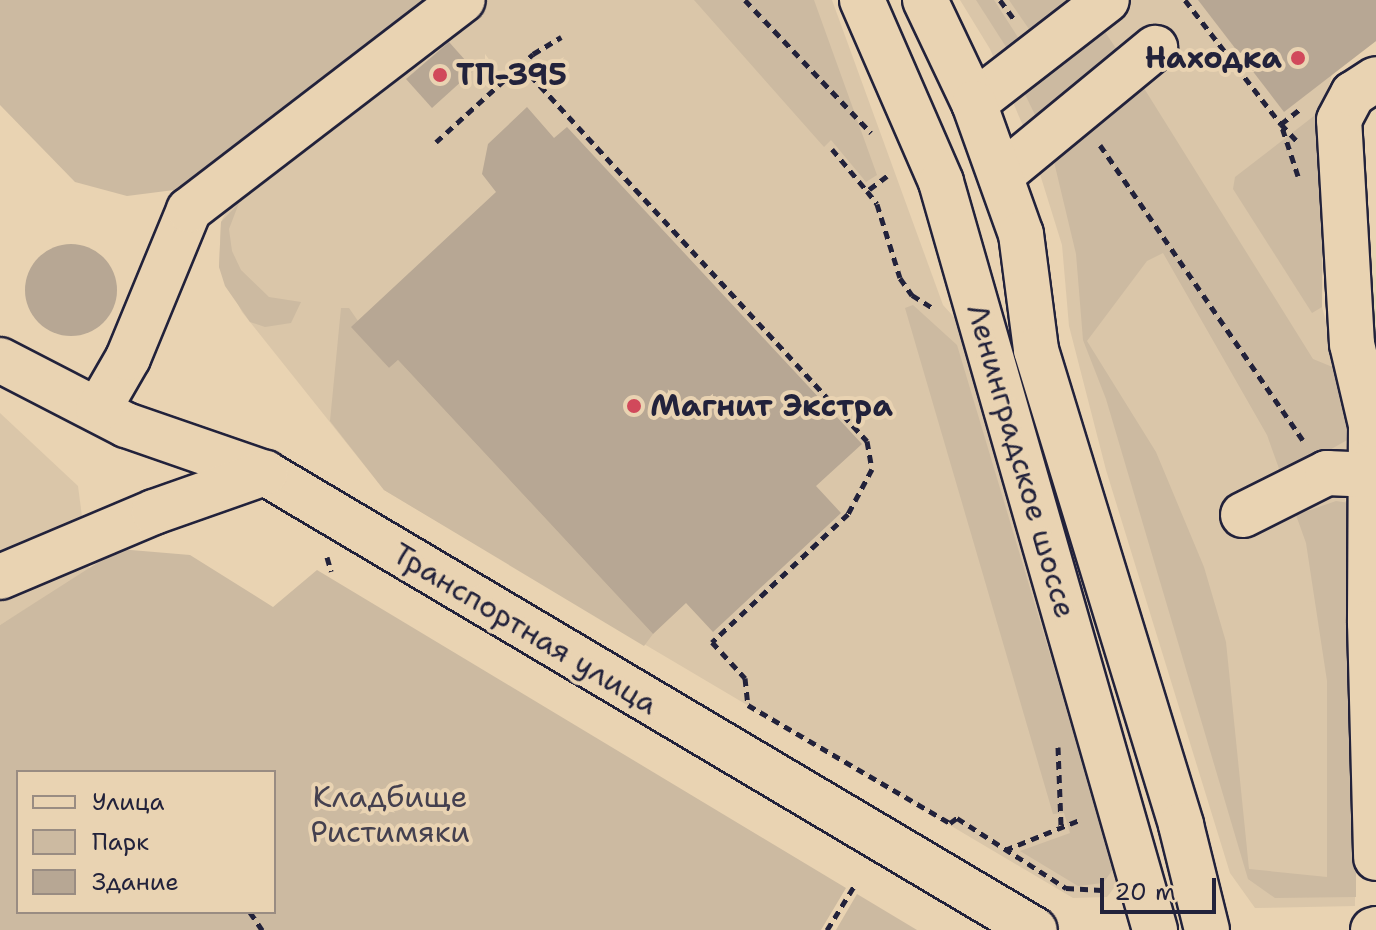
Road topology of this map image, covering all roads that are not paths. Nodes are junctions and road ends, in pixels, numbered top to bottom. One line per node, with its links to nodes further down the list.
1 (463, 0): 10 (main road)
2 (862, 0): 19 (main road, Ленинградское шоссе)
3 (925, 0): 7 (main road, Ленинградское шоссе)
4 (1107, 0): 7 (main road)
5 (1155, 48): 8 (main road)
6 (1365, 86): 11 (main road)
7 (974, 103): 8 (main road, Ленинградское шоссе)
8 (1001, 175): 20 (main road, Ленинградское шоссе)
9 (0, 360): 10 (main road, Транспортная улица)
10 (98, 410): 12 (main road, Транспортная улица)
11 (1374, 423): 13 (main road)
12 (265, 473): 16 (main road); 18 (main road, Транспортная улица)
13 (1373, 475): 14 (main road); 15 (main road)
14 (1243, 515)
15 (1375, 528): 17 (main road)
16 (0, 577)
17 (1376, 854)
18 (1035, 930)
19 (1155, 930)
20 (1207, 930)

